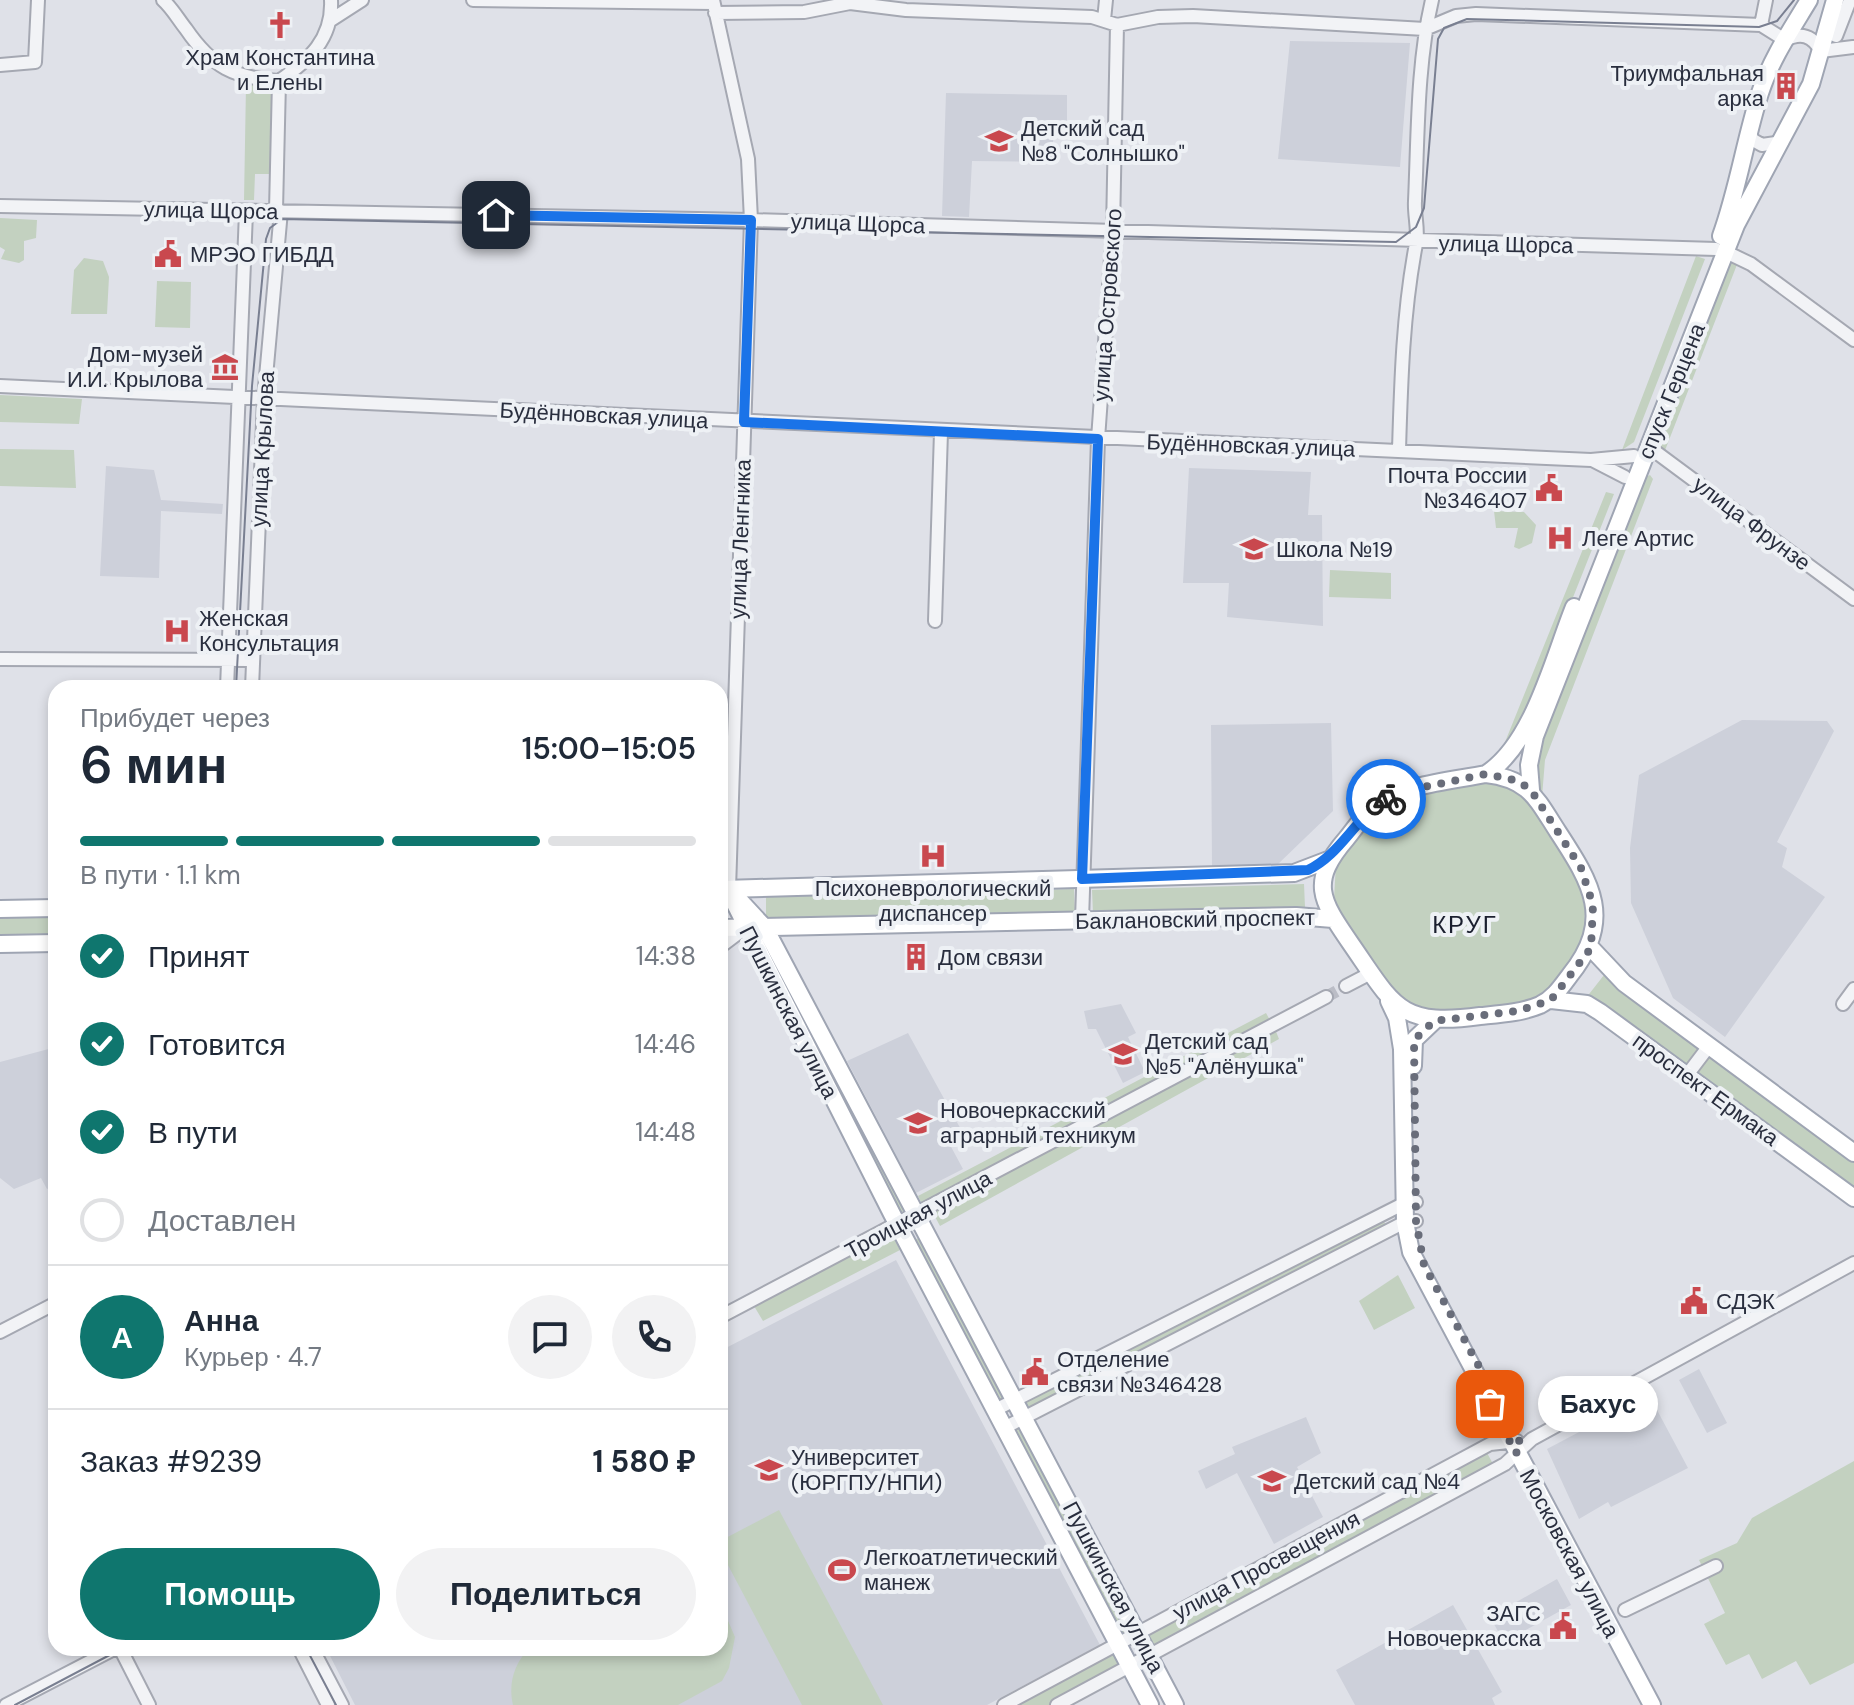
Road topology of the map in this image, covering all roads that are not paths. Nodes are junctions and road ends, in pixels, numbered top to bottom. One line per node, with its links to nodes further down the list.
1 (38, 0): 22 (street)
2 (163, 0): 23 (street)
3 (331, 0): 13 (street)
4 (362, 0): 13 (street)
5 (473, 0): 12 (street)
6 (1106, 0): 14 (street)
7 (1432, 0): 17 (street)
8 (1766, 0): 16 (street)
9 (1809, 0): 19 (main road, спуск Герцена)
10 (1835, 0): 18 (main road, спуск Герцена)
11 (1850, 0): 18 (street, спуск Герцена)
12 (713, 5): 14 (street); 29 (street, улица Ленгника)
13 (331, 20): 23 (street)
14 (1104, 20): 15 (street)
15 (1117, 25): 17 (street); 30 (street, улица Островского)
16 (1761, 25): 17 (street); 19 (street)
17 (1425, 29): 31 (street)
18 (1831, 34): 20 (street); 21 (main road, спуск Герцена)
19 (1785, 40): 21 (street); 24 (main road, спуск Герцена)
20 (1853, 48): 21 (street)
21 (1821, 51): 25 (main road, спуск Герцена)
22 (0, 65)
23 (279, 81): 27 (street, улица Крылова)
24 (1749, 132): 25 (street); 32 (main road, спуск Герцена)
25 (1784, 142): 32 (main road, спуск Герцена)
26 (0, 206): 28 (street, улица Щорса)
27 (278, 210): 28 (street, улица Щорса); 29 (street, улица Щорса); 36 (street, улица Крылова)
28 (246, 212): 35 (street, улица Крылова)
29 (751, 220): 30 (street, улица Щорса); 37 (street, улица Ленгника)
30 (1113, 230): 31 (street, улица Щорса); 39 (street, улица Островского)
31 (1416, 243): 32 (street, улица Щорса); 41 (street)
32 (1721, 250): 33 (street); 40 (main road, спуск Герцена); 42 (main road, спуск Герцена)
33 (1854, 340)
34 (0, 386): 35 (street, Будённовская улица)
35 (240, 397): 36 (street, Будённовская улица); 47 (street, улица Крылова)
36 (264, 399): 37 (street, Будённовская улица); 49 (street, улица Крылова)
37 (744, 422): 38 (street, Будённовская улица); 54 (street, улица Ленгника)
38 (941, 432): 39 (street, Будённовская улица); 46 (street)
39 (1098, 439): 41 (street, Будённовская улица); 56 (street, улица Островского)
40 (1649, 447): 45 (street, улица Фрунзе); 53 (main road, спуск Герцена)
41 (1399, 450): 43 (street, Будённовская улица)
42 (1634, 456): 43 (street, Будённовская улица); 44 (main road, спуск Герцена)
43 (1591, 460): 44 (street, Будённовская улица)
44 (1625, 477): 52 (main road, спуск Герцена)
45 (1854, 599)
46 (935, 621)
47 (228, 658): 48 (street); 49 (street); 50 (street, улица Крылова)
48 (0, 659)
49 (253, 660): 51 (street, улица Крылова)
50 (227, 680)
51 (252, 680)
52 (1486, 774): 53 (main road); 55 (main road)
53 (1531, 790): 70 (main road)
54 (728, 796)
55 (1328, 860): 56 (main road, Баклановский проспект); 62 (main road)
56 (1082, 879): 57 (main road, Баклановский проспект); 63 (street, улица Островского)
57 (728, 889)
58 (728, 893): 66 (main road, Пушкинская улица)
59 (728, 896): 65 (main road, Пушкинская улица)
60 (48, 908): 61 (main road)
61 (0, 909)
62 (1333, 919): 63 (main road, Баклановский проспект); 71 (main road)
63 (1082, 920): 66 (main road, Баклановский проспект)
64 (728, 928): 65 (main road, Баклановский проспект)
65 (745, 928): 66 (main road, Баклановский проспект); 67 (street); 86 (main road, Пушкинская улица)
66 (765, 928): 84 (main road, Пушкинская улица)
67 (728, 941)
68 (48, 943): 69 (main road)
69 (0, 944)
70 (1591, 948): 76 (main road); 79 (main road, проспект Ермака)
71 (1371, 973): 72 (street); 74 (main road)
72 (1346, 986)
73 (1854, 989): 77 (street)
74 (1384, 993): 78 (main road); 83 (main road, Московская улица)
75 (1326, 997): 84 (street, Троицкая улица)
76 (1551, 1000): 78 (main road); 80 (main road, проспект Ермака)
77 (1843, 1004)
78 (1434, 1021): 83 (main road, Московская улица)
79 (1709, 1046): 80 (street); 81 (main road, проспект Ермака)
80 (1687, 1075): 82 (main road, проспект Ермака)
81 (1854, 1153)
82 (1854, 1198)
83 (1410, 1202): 85 (main road, Московская улица); 91 (street)
84 (917, 1215): 86 (street, Троицкая улица); 91 (main road, Пушкинская улица)
85 (1411, 1222): 93 (street); 95 (main road, Московская улица)
86 (898, 1226): 89 (street, Троицкая улица); 92 (main road, Пушкинская улица)
87 (1854, 1263): 95 (street, улица Просвещения)
88 (48, 1307): 90 (street)
89 (728, 1313)
90 (0, 1332)
91 (1015, 1399): 92 (street); 93 (main road, Пушкинская улица)
92 (997, 1409): 94 (main road, Пушкинская улица)
93 (1024, 1417): 94 (street); 98 (main road, Пушкинская улица)
94 (1006, 1427): 99 (main road, Пушкинская улица)
95 (1520, 1444): 98 (street, улица Просвещения); 104 (street, улица Просвещения); 114 (main road, Московская улица); 115 (main road, Московская улица)
96 (1716, 1566): 97 (street)
97 (1625, 1610)
98 (1137, 1634): 99 (street, улица Просвещения); 104 (main road, Пушкинская улица)
99 (1118, 1644): 105 (main road, Пушкинская улица); 110 (street, улица Просвещения)
100 (102, 1656): 106 (street)
101 (122, 1656): 107 (street)
102 (303, 1656): 108 (street)
103 (316, 1656): 109 (street)
104 (1150, 1656): 105 (street, улица Просвещения); 113 (main road, Пушкинская улица)
105 (1130, 1667): 111 (street, улица Просвещения); 112 (main road, Пушкинская улица)
106 (6, 1705)
107 (149, 1705)
108 (328, 1705)
109 (342, 1705)
110 (1004, 1705)
111 (1057, 1705)
112 (1150, 1705)
113 (1175, 1705)
114 (1652, 1705)
115 (1660, 1705)

